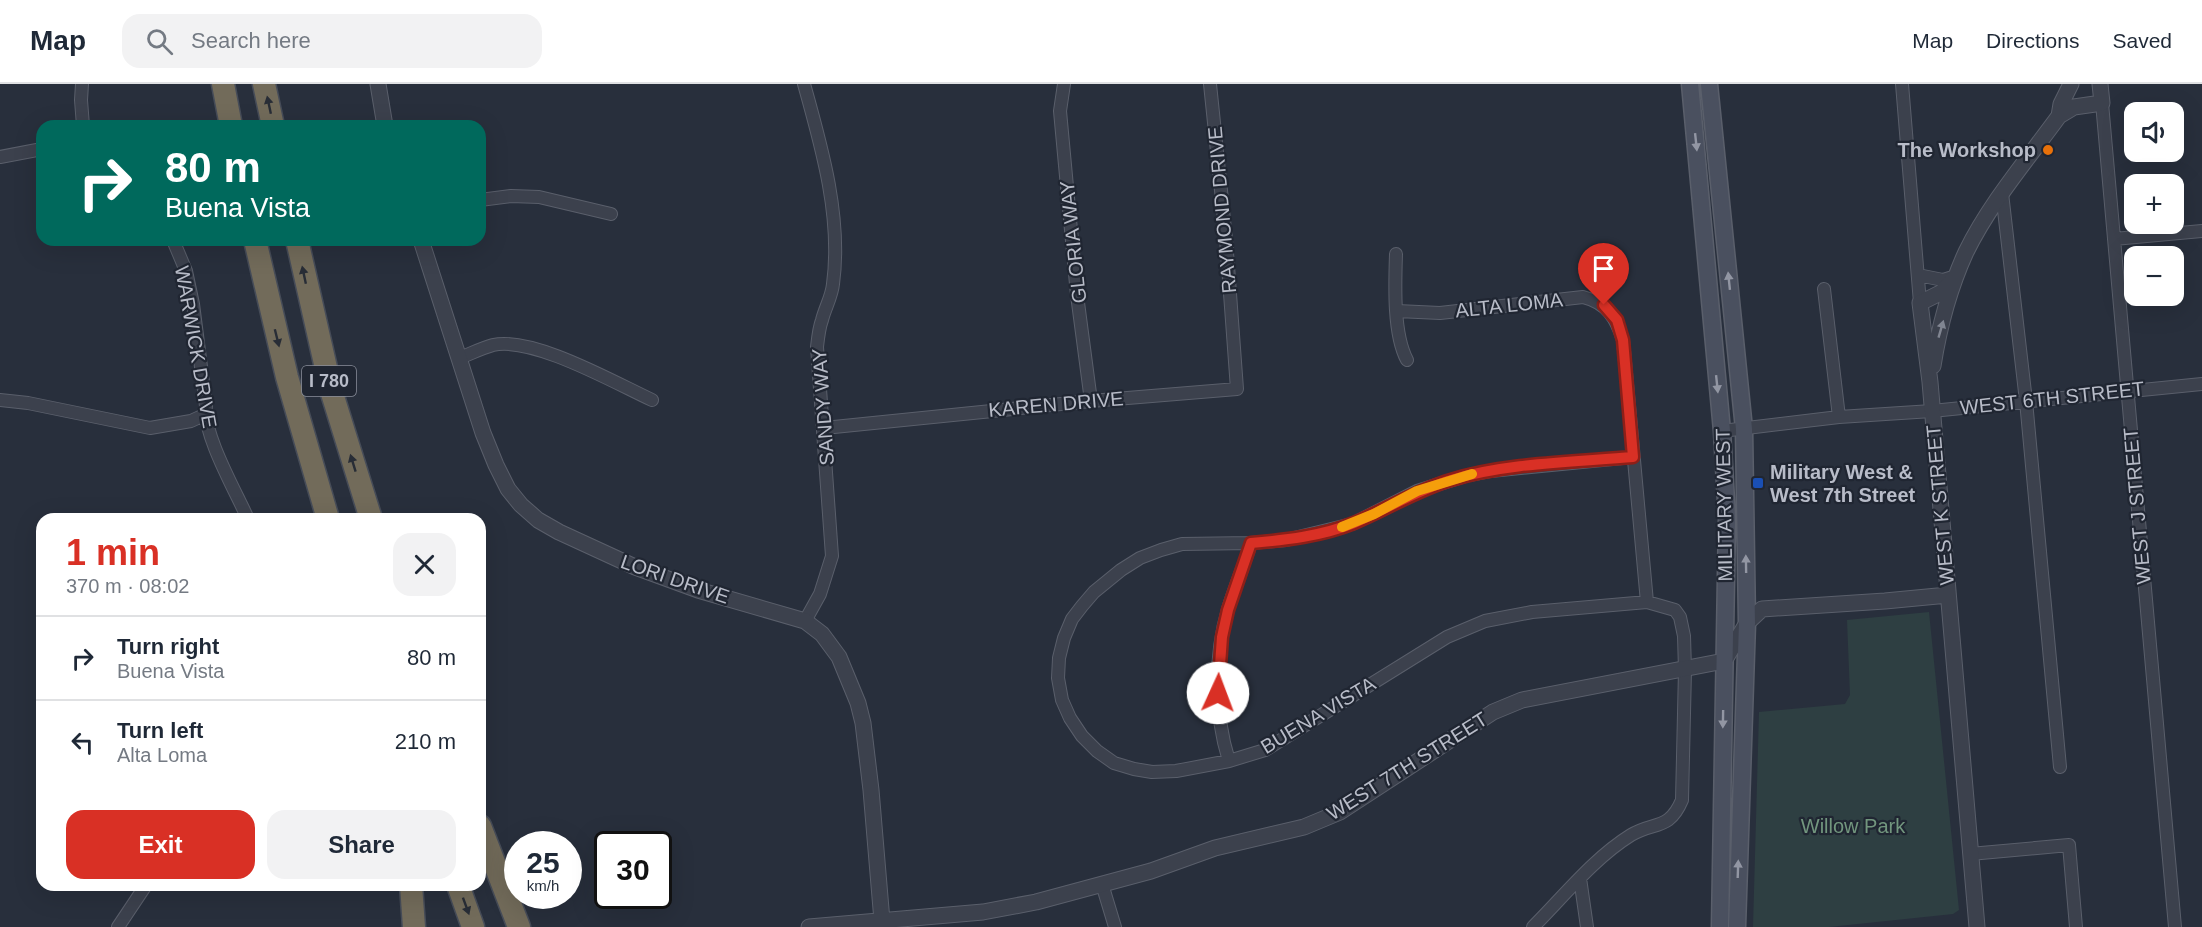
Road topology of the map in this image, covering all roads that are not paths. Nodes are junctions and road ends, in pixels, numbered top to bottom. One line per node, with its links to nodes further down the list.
1 (82, 84): 15 (street)
2 (222, 84): 16 (highway)
3 (264, 84): 17 (highway, one-way to 3)
4 (378, 84): 18 (street)
5 (804, 84): 50 (street, SANDY WAY)
6 (1064, 84): 45 (street, GLORIA WAY)
7 (1210, 84): 36 (street, RAYMOND DRIVE)
8 (1690, 84): 52 (main road, MILITARY WEST, one-way to 52)
9 (1709, 84): 51 (main road, MILITARY WEST, one-way to 9)
10 (1902, 84): 31 (street, WEST K STREET)
11 (2071, 84): 14 (street)
12 (2100, 84): 13 (street, WEST J STREET)
13 (2102, 103): 14 (street); 25 (street, WEST J STREET)
14 (2059, 116): 21 (street)
15 (83, 120)
16 (230, 120)
17 (272, 120)
18 (384, 120)
19 (36, 150): 20 (street)
20 (0, 157)
21 (2002, 193): 32 (street); 46 (street)
22 (486, 199): 23 (street)
23 (611, 214)
24 (2202, 231): 25 (street)
25 (2114, 239): 42 (street, WEST J STREET)
26 (176, 246): 48 (street, WARWICK DRIVE)
27 (256, 246): 39 (highway, I 780, one-way to 39)
28 (298, 246): 57 (highway, I 780, one-way to 28)
29 (422, 246): 37 (street, LORI DRIVE)
30 (1396, 254): 35 (street)
31 (1918, 275): 32 (street); 34 (street, WEST K STREET)
32 (1956, 276): 34 (street); 40 (street, one-way to 32)
33 (1824, 289): 49 (street)
34 (1920, 303): 40 (street, WEST K STREET)
35 (1397, 311): 38 (street); 53 (street, ALTA LOMA)
36 (1233, 337): 45 (street, KAREN DRIVE)
37 (459, 358): 44 (street); 61 (street, LORI DRIVE)
38 (1407, 360)
39 (287, 377): 55 (highway); 56 (highway, I 780)
40 (1930, 382): 47 (street, WEST K STREET)
41 (2202, 384): 42 (street, WEST 6TH STREET)
42 (2127, 391): 46 (street, WEST 6TH STREET); 87 (street, WEST J STREET)
43 (0, 400): 48 (street)
44 (652, 400)
45 (1091, 400): 50 (street, KAREN DRIVE)
46 (2026, 401): 47 (street, WEST 6TH STREET); 66 (street)
47 (1932, 411): 49 (street, WEST 6TH STREET); 59 (street, WEST K STREET)
48 (204, 415): 54 (street, WARWICK DRIVE)
49 (1839, 417): 51 (street, WEST 6TH STREET)
50 (824, 428): 61 (street, SANDY WAY)
51 (1744, 429): 52 (street, WEST 6TH STREET); 62 (main road, MILITARY WEST, one-way to 51)
52 (1722, 431): 63 (main road, MILITARY WEST)
53 (1633, 457): 58 (street, BUENA VISTA); 60 (street, ALTA LOMA)
54 (245, 513)
55 (311, 513)
56 (326, 513)
57 (369, 513)
58 (1251, 543): 65 (street); 65 (street, BUENA VISTA)
59 (1948, 595): 62 (street); 68 (street, WEST K STREET)
60 (1647, 602): 64 (street, BUENA VISTA); 65 (street, BUENA VISTA)
61 (805, 621): 74 (street, LORI DRIVE)
62 (1748, 623): 63 (street); 84 (main road, MILITARY WEST, one-way to 62)
63 (1724, 661): 64 (street, WEST 7TH STREET); 83 (main road, MILITARY WEST, one-way to 83)
64 (1685, 670): 69 (street, BUENA VISTA); 70 (street, WEST 7TH STREET)
65 (1229, 761)
66 (2060, 767)
67 (486, 842): 78 (highway)
68 (1970, 854): 85 (street, WEST K STREET); 86 (street)
69 (1580, 878): 81 (street); 82 (street)
70 (1102, 884): 74 (street, WEST 7TH STREET); 80 (street)
71 (142, 891): 75 (street)
72 (411, 891): 76 (highway)
73 (460, 891): 77 (highway, one-way to 77)
74 (882, 921): 79 (street, WEST 7TH STREET)
75 (118, 927)
76 (414, 927)
77 (473, 927)
78 (519, 927)
79 (809, 927)
80 (1115, 927)
81 (1533, 927)
82 (1587, 927)
83 (1720, 927)
84 (1737, 927)
85 (1977, 927)
86 (2076, 927)
87 (2175, 927)

